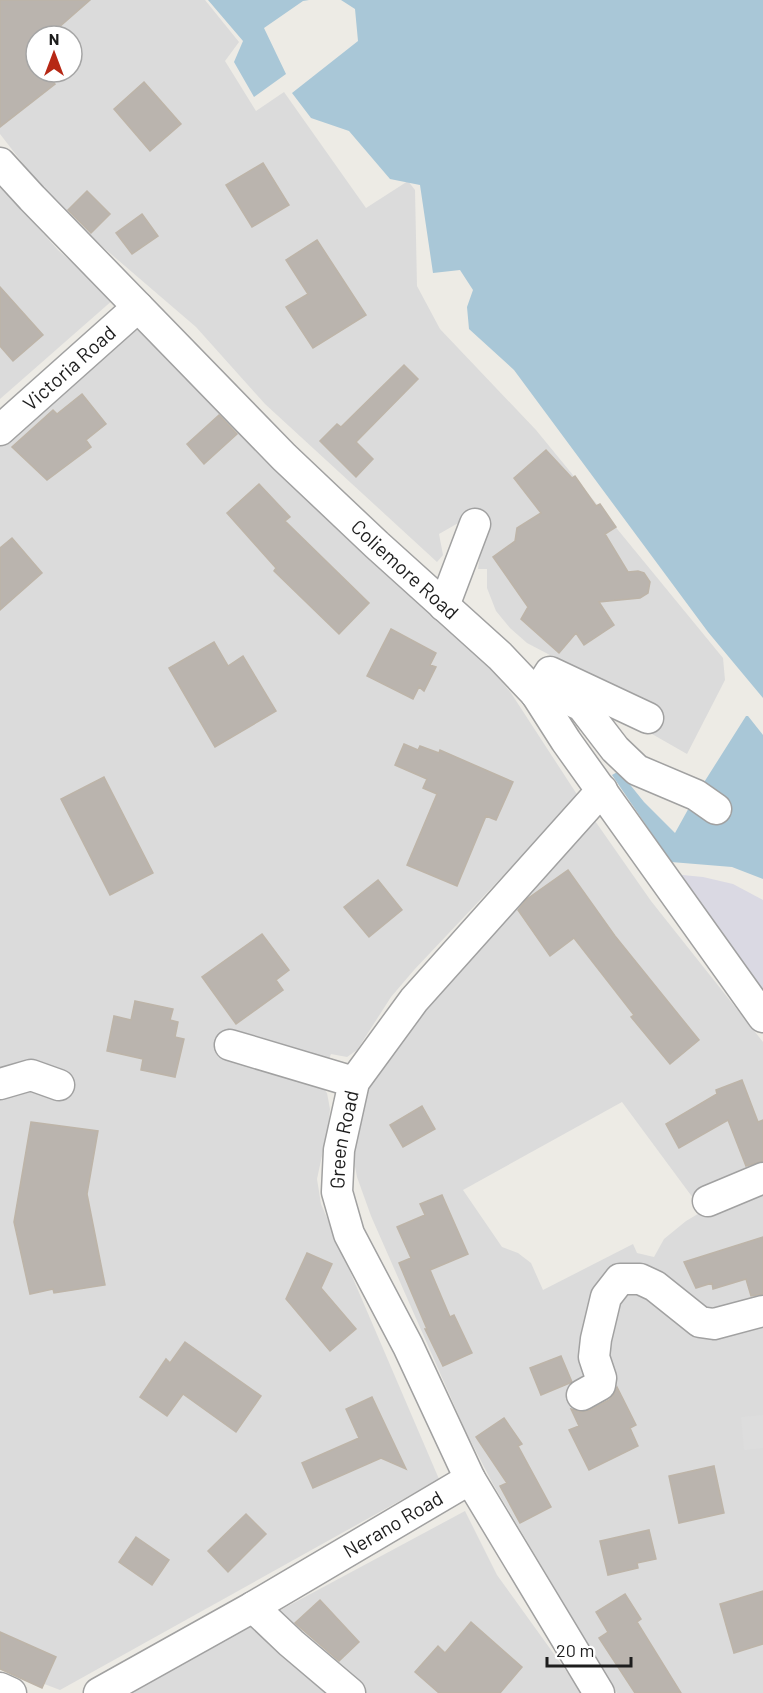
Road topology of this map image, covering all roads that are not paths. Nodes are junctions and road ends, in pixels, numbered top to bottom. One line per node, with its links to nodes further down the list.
1 (0, 163): 2 (street, Coliemore Road)
2 (138, 306): 3 (street, Victoria Road); 5 (street, Coliemore Road)
3 (0, 430)
4 (462, 535): 5 (street)
5 (444, 606): 6 (street, Coliemore Road)
6 (536, 694): 7 (street); 8 (street, Coliemore Road); 9 (street)
7 (648, 718)
8 (602, 790): 10 (street, Coliemore Road); 12 (street, Green Road)
9 (716, 809)
10 (763, 1017)
11 (230, 1045): 12 (street)
12 (354, 1082): 19 (street, Green Road)
13 (0, 1084): 14 (street)
14 (59, 1085)
15 (763, 1178): 16 (street)
16 (708, 1201)
17 (763, 1311): 18 (street)
18 (582, 1395)
19 (470, 1479): 20 (street, Nerano Road); 25 (street)
20 (254, 1607): 23 (street, Nerano Road); 24 (street)
21 (0, 1688): 22 (street)
22 (11, 1693)
23 (99, 1693)
24 (350, 1693)
25 (599, 1693)

